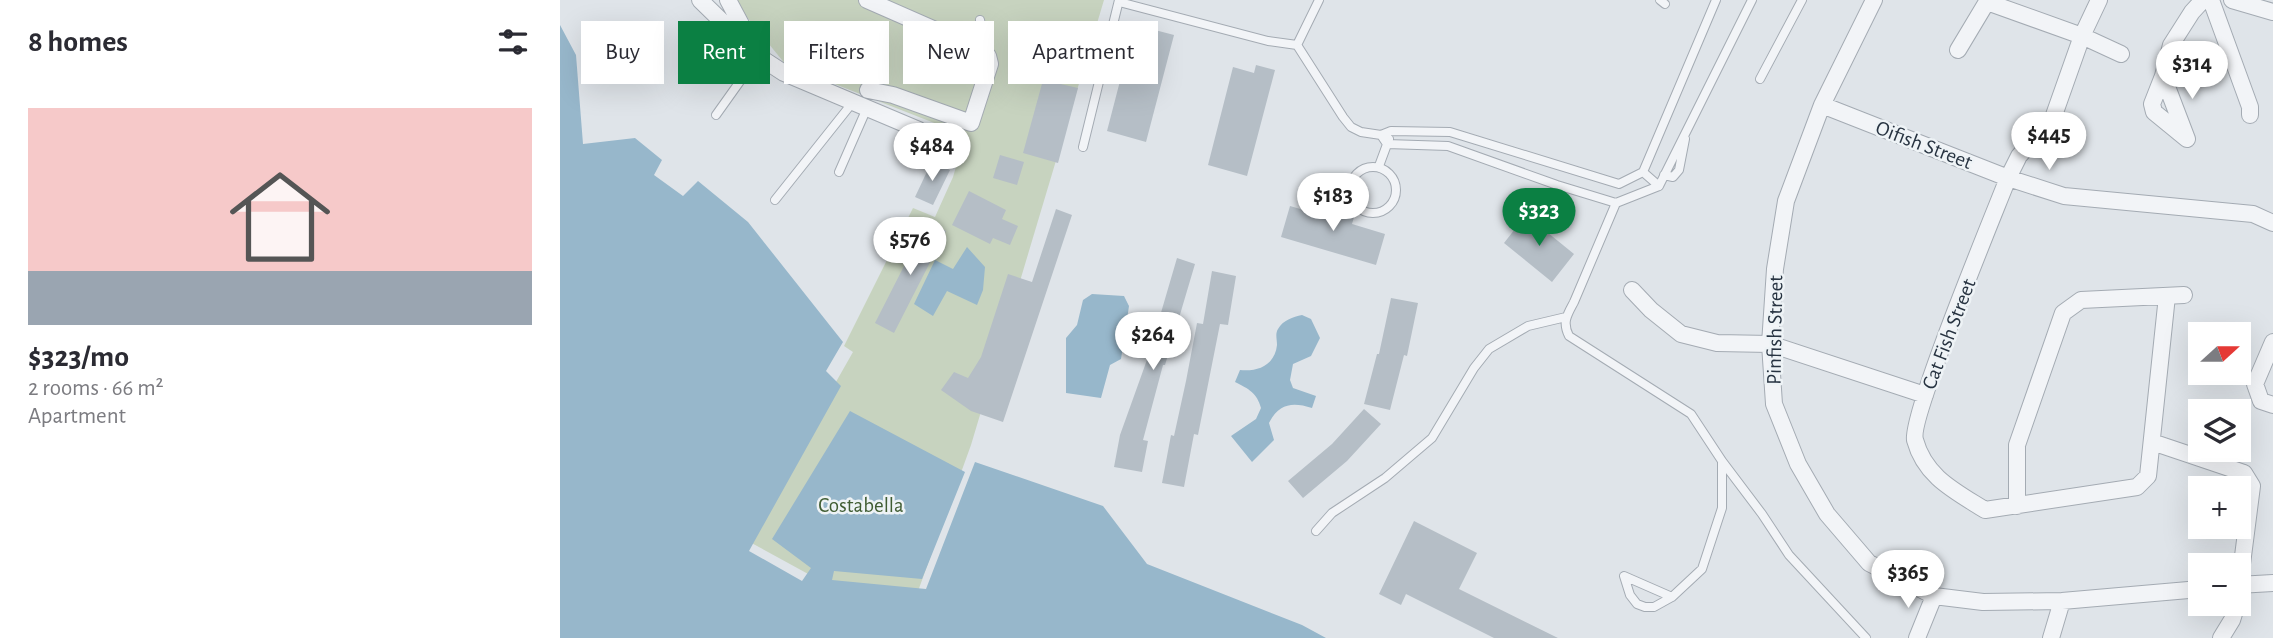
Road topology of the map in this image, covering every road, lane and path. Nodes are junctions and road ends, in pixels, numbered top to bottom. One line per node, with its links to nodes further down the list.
1 (700, 0): 16 (street)
2 (729, 0): 17 (street)
3 (1319, 0): 20 (lane)
4 (1716, 0): 44 (lane)
5 (1752, 0): 46 (lane)
6 (1802, 0): 25 (lane)
7 (1874, 0): 30 (street, Pinfish Street)
8 (2099, 0): 19 (street, Cat Fish Street)
9 (2203, 0): 24 (street)
10 (2211, 0): 32 (street)
11 (2232, 0): 15 (street)
12 (872, 1): 18 (street)
13 (1119, 1): 20 (lane); 41 (lane)
14 (1987, 1): 19 (street); 21 (street)
15 (2273, 12)
16 (722, 21)
17 (740, 21)
18 (916, 21)
19 (2082, 36): 22 (street); 45 (street, Cat Fish Street)
20 (1297, 45): 37 (lane)
21 (1958, 50)
22 (2121, 54)
23 (770, 64): 29 (street)
24 (2163, 76)
25 (1760, 79)
26 (738, 84): 31 (lane)
27 (984, 84): 28 (street)
28 (868, 90)
29 (860, 105): 33 (street); 43 (lane); 47 (lane)
30 (1822, 105): 45 (street, Oifish Street); 53 (street, Pinfish Street)
31 (716, 116)
32 (2250, 116)
33 (919, 130)
34 (1391, 131): 35 (lane); 37 (lane); 38 (lane)
35 (1427, 131): 36 (lane); 39 (lane)
36 (1450, 132): 40 (lane); 44 (lane)
37 (1381, 135): 38 (lane)
38 (1387, 144): 39 (lane); 42 (lane)
39 (1425, 145): 40 (lane)
40 (1448, 146): 48 (lane)
41 (1083, 147)
42 (1379, 166): 42 (lane)
43 (839, 172)
44 (1643, 172): 46 (lane)
45 (2008, 178): 49 (street, Oifish Street); 54 (street, Cat Fish Street)
46 (1659, 186): 48 (lane)
47 (775, 200)
48 (1616, 203): 51 (lane)
49 (2273, 223)
50 (1632, 290): 53 (street)
51 (1566, 317): 57 (lane); 59 (lane)
52 (2273, 342): 55 (street)
53 (1770, 344): 54 (street); 64 (street, Pinfish Street)
54 (1925, 395): 58 (street, Cat Fish Street)
55 (2273, 405)
56 (2152, 442): 58 (street, Cat Fish Street); 58 (street); 60 (street)
57 (1722, 461): 65 (lane); 68 (lane)
58 (2017, 506)
59 (1316, 531)
60 (2244, 553)
61 (2273, 583): 62 (street)
62 (2251, 587)
63 (2188, 590): 66 (street, Pinfish Street)
64 (1934, 596): 66 (street, Pinfish Street); 69 (street)
65 (1672, 597): 65 (lane)
66 (2062, 601): 70 (street)
67 (2233, 616): 71 (street)
68 (1866, 638)
69 (1917, 638)
70 (2051, 638)
71 (2221, 638)

